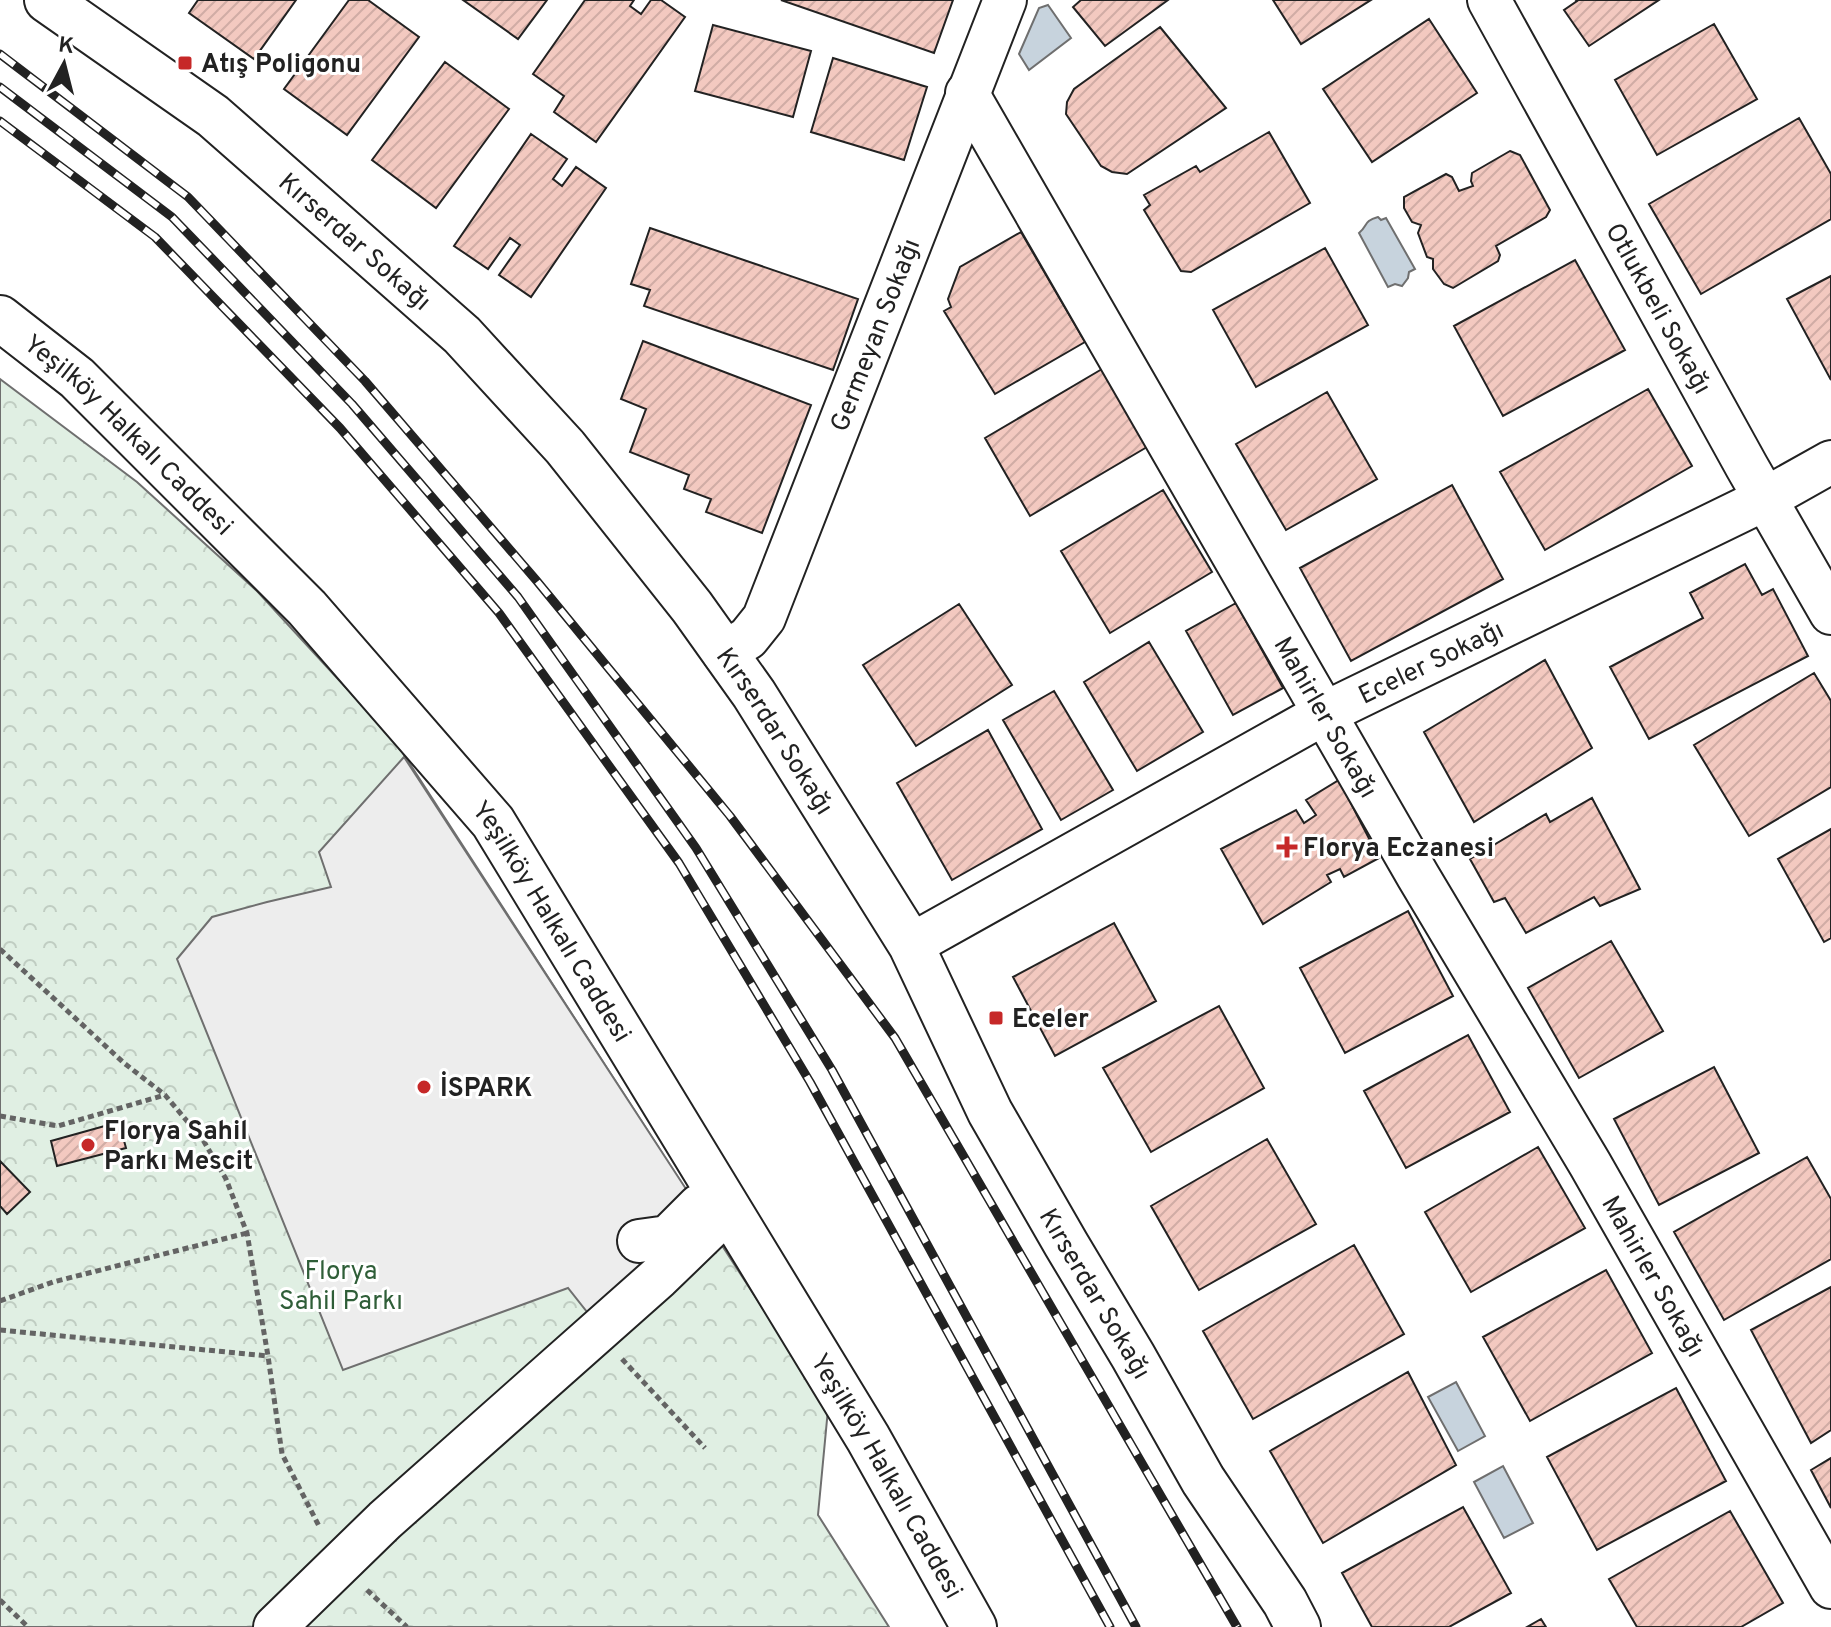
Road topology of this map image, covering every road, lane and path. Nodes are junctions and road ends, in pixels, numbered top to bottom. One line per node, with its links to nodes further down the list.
1 (47, 0): 9 (main road, Kırserdar Sokağı)
2 (1005, 0): 4 (street, Germeyan Sokağı)
3 (1489, 0): 7 (street, Otlukbeli Sokağı)
4 (967, 93): 9 (street, Germeyan Sokağı); 10 (street, Mahirler Sokağı)
5 (0, 318): 15 (main road, Yeşilköy Halkalı Caddesi)
6 (1831, 462): 7 (street, Eceler Sokağı)
7 (1765, 499): 8 (street, Otlukbeli Sokağı); 10 (street, Eceler Sokağı)
8 (1831, 613)
9 (724, 653): 11 (main road, Kırserdar Sokağı)
10 (1323, 714): 11 (street, Eceler Sokağı); 24 (street, Mahirler Sokağı)
11 (911, 945): 30 (main road, Kırserdar Sokağı)
12 (0, 949): 13 (path)
13 (165, 1095): 14 (path); 16 (path)
14 (0, 1116)
15 (723, 1199): 17 (street); 20 (street); 29 (main road, Yeşilköy Halkalı Caddesi)
16 (247, 1233): 18 (path); 21 (path)
17 (639, 1241)
18 (0, 1301)
19 (0, 1330): 21 (path)
20 (597, 1332): 22 (path); 23 (street)
21 (268, 1356): 23 (path)
22 (705, 1448)
23 (339, 1564): 27 (street); 28 (path)
24 (1831, 1587)
25 (0, 1600): 26 (path)
26 (28, 1627)
27 (275, 1627)
28 (407, 1627)
29 (974, 1627)
30 (1298, 1627)

